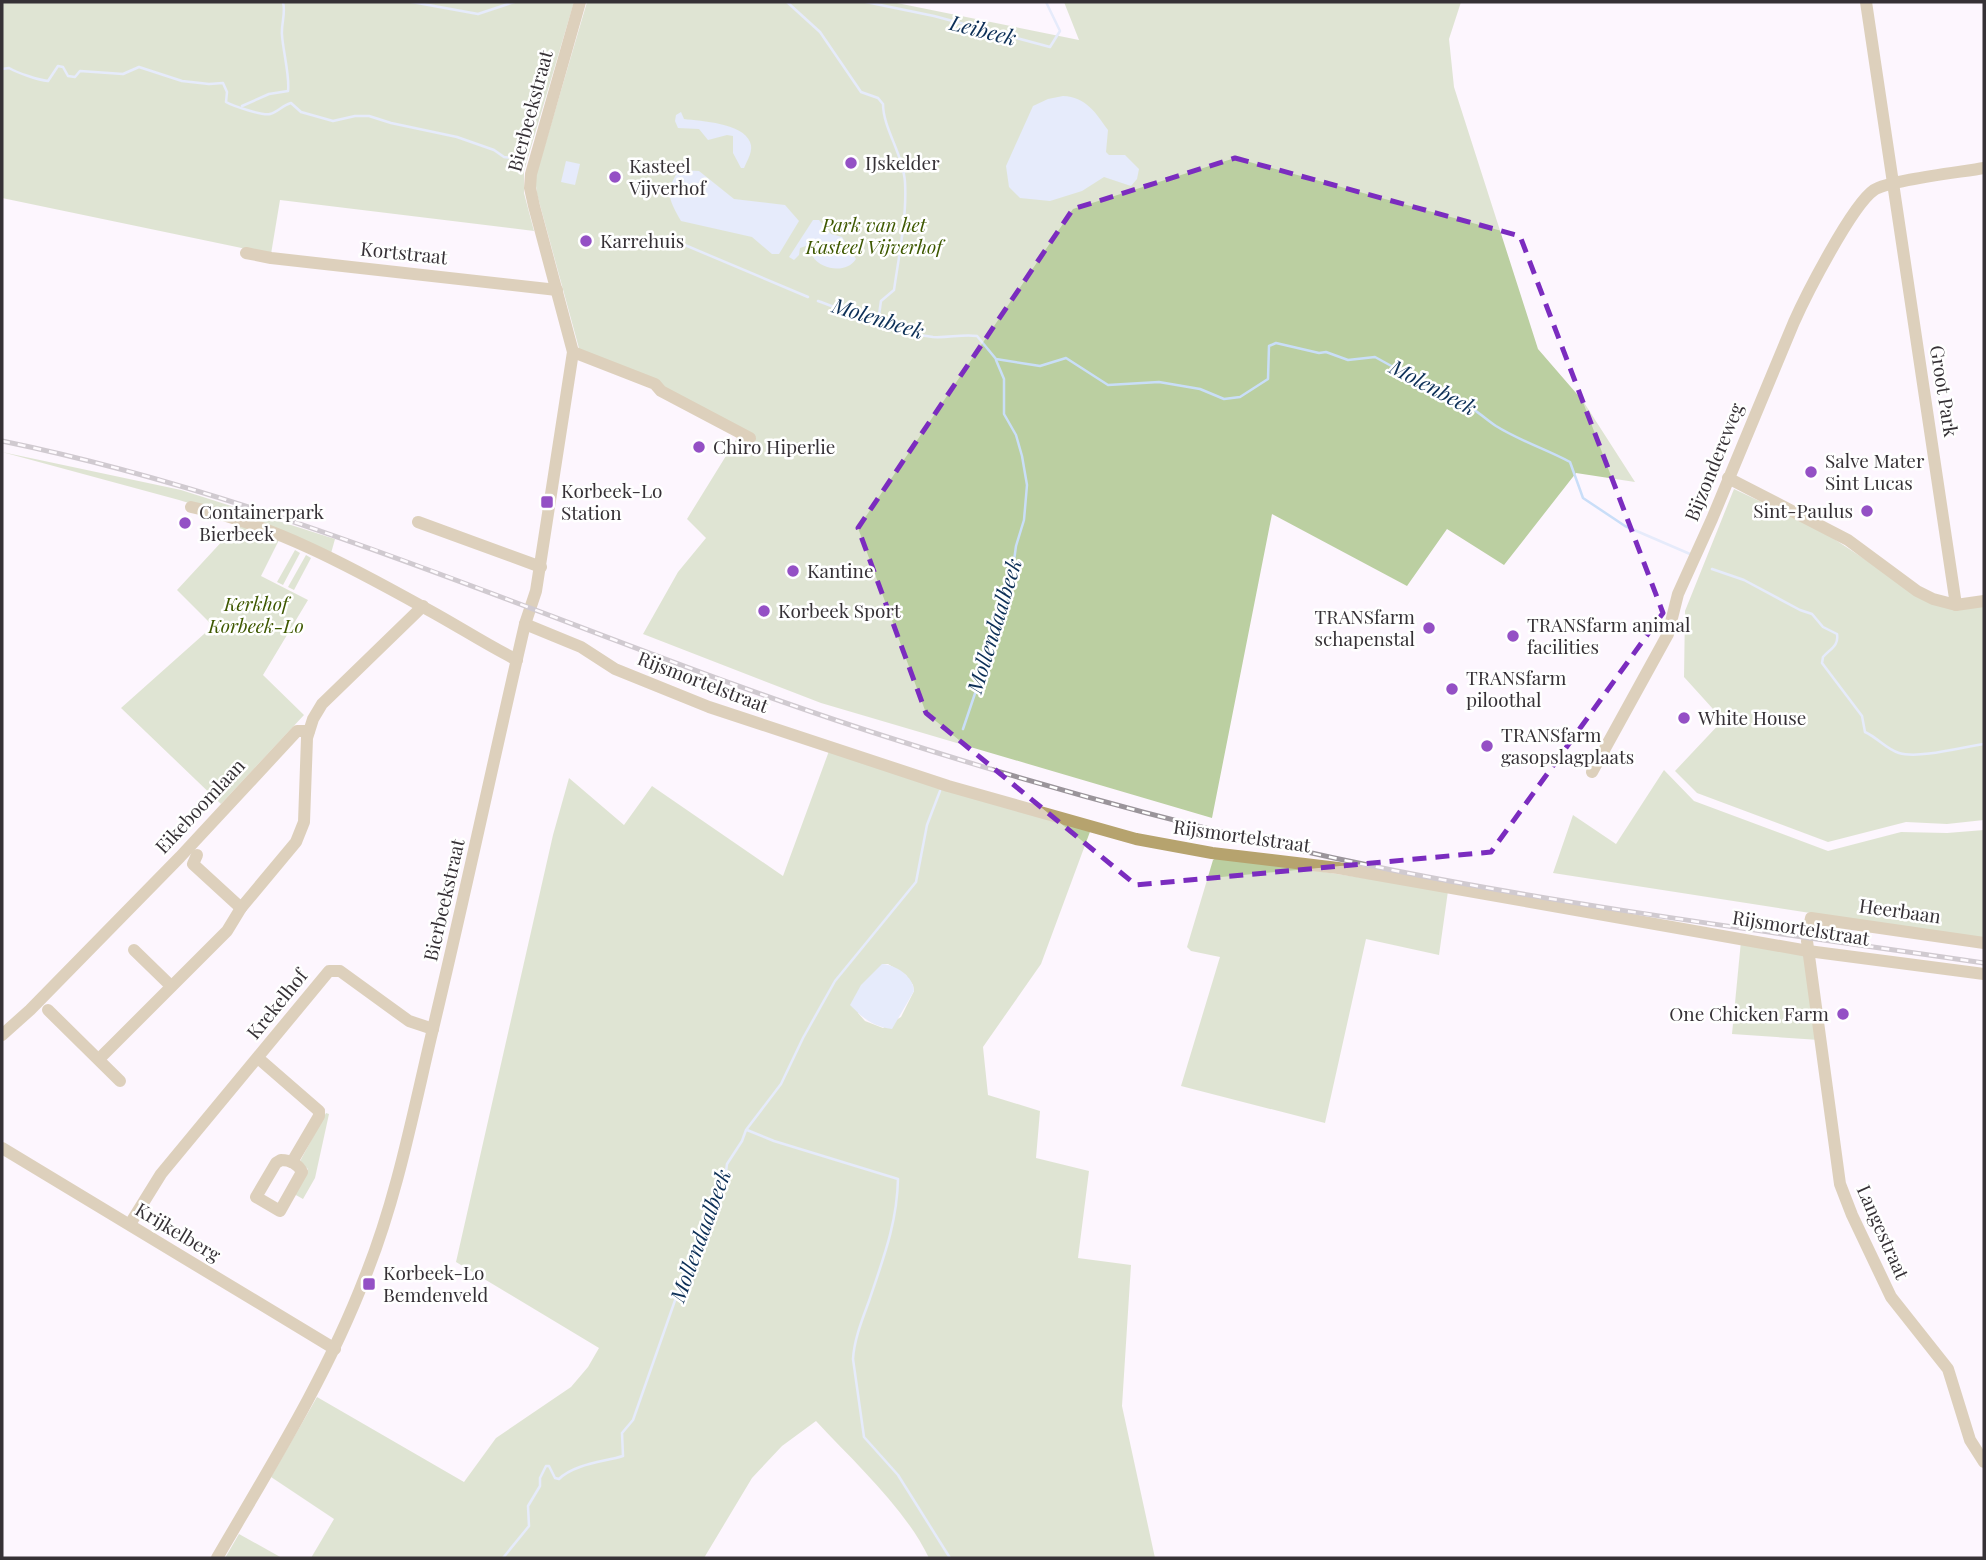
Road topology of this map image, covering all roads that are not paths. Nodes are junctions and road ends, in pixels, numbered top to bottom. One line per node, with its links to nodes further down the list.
1 (580, 2): 6 (street, Bierbeekstraat)
2 (1866, 2): 4 (street)
3 (1984, 168): 4 (street, Bijzondereweg)
4 (1893, 184): 9 (street, Bijzondereweg); 14 (street, Groot Park)
5 (246, 253): 6 (street, Kortstraat)
6 (557, 290): 7 (street, Bierbeekstraat)
7 (573, 352): 8 (street); 12 (street, Bierbeekstraat)
8 (750, 438)
9 (1728, 478): 14 (street); 19 (street, Bijzondereweg)
10 (191, 507): 15 (street)
11 (418, 523): 12 (street)
12 (541, 566): 16 (street, Bierbeekstraat)
13 (1984, 601): 14 (street)
14 (1956, 604)
15 (423, 606): 17 (street); 18 (street)
16 (525, 624): 17 (street, Bierbeekstraat); 22 (street, Rijsmortelstraat)
17 (517, 660): 28 (street, Bierbeekstraat)
18 (309, 731): 21 (street); 29 (street, Eikeboomlaan)
19 (1592, 772)
20 (197, 855): 21 (street)
21 (241, 908): 26 (street)
22 (1808, 935): 23 (street, Heerbaan); 25 (street, Rijsmortelstraat); 37 (street, Langestraat)
23 (1984, 943)
24 (133, 950): 26 (street)
25 (1984, 974)
26 (171, 986): 31 (street)
27 (47, 1011): 31 (street)
28 (433, 1029): 30 (street, Krekelhof); 36 (street, Bierbeekstraat)
29 (2, 1035)
30 (258, 1058): 34 (street, Krekelhof); 35 (street, Krekelhof)
31 (99, 1059): 32 (street)
32 (120, 1081)
33 (2, 1148): 35 (street, Krijkelberg)
34 (292, 1162)
35 (130, 1224): 36 (street, Krijkelberg)
36 (335, 1349): 38 (street, Bierbeekstraat)
37 (1984, 1462)
38 (217, 1558)

